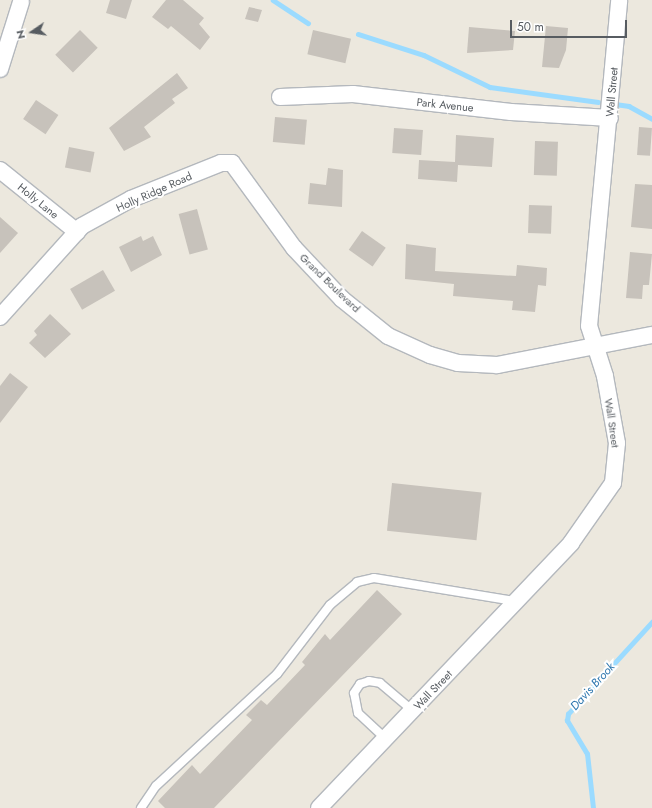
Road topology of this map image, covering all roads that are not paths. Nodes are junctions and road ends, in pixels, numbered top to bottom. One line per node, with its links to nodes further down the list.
1 (619, 0): 5 (street, Wall Street)
2 (21, 2): 3 (street)
3 (0, 69)
4 (280, 98): 5 (street, Park Avenue)
5 (610, 118): 11 (street, Wall Street)
6 (0, 170): 8 (street, Holly Lane)
7 (246, 178): 8 (street, Holly Ridge Road); 11 (street, Grand Boulevard)
8 (77, 232): 9 (street, Holly Ridge Road)
9 (0, 317)
10 (652, 335): 11 (street, Grand Boulevard)
11 (594, 347): 12 (street, Wall Street)
12 (514, 601): 13 (street, Wall Street); 15 (lane)
13 (413, 711): 14 (street, Wall Street); 14 (lane)
14 (386, 739): 16 (street, Wall Street)
15 (141, 808)
16 (319, 808)

